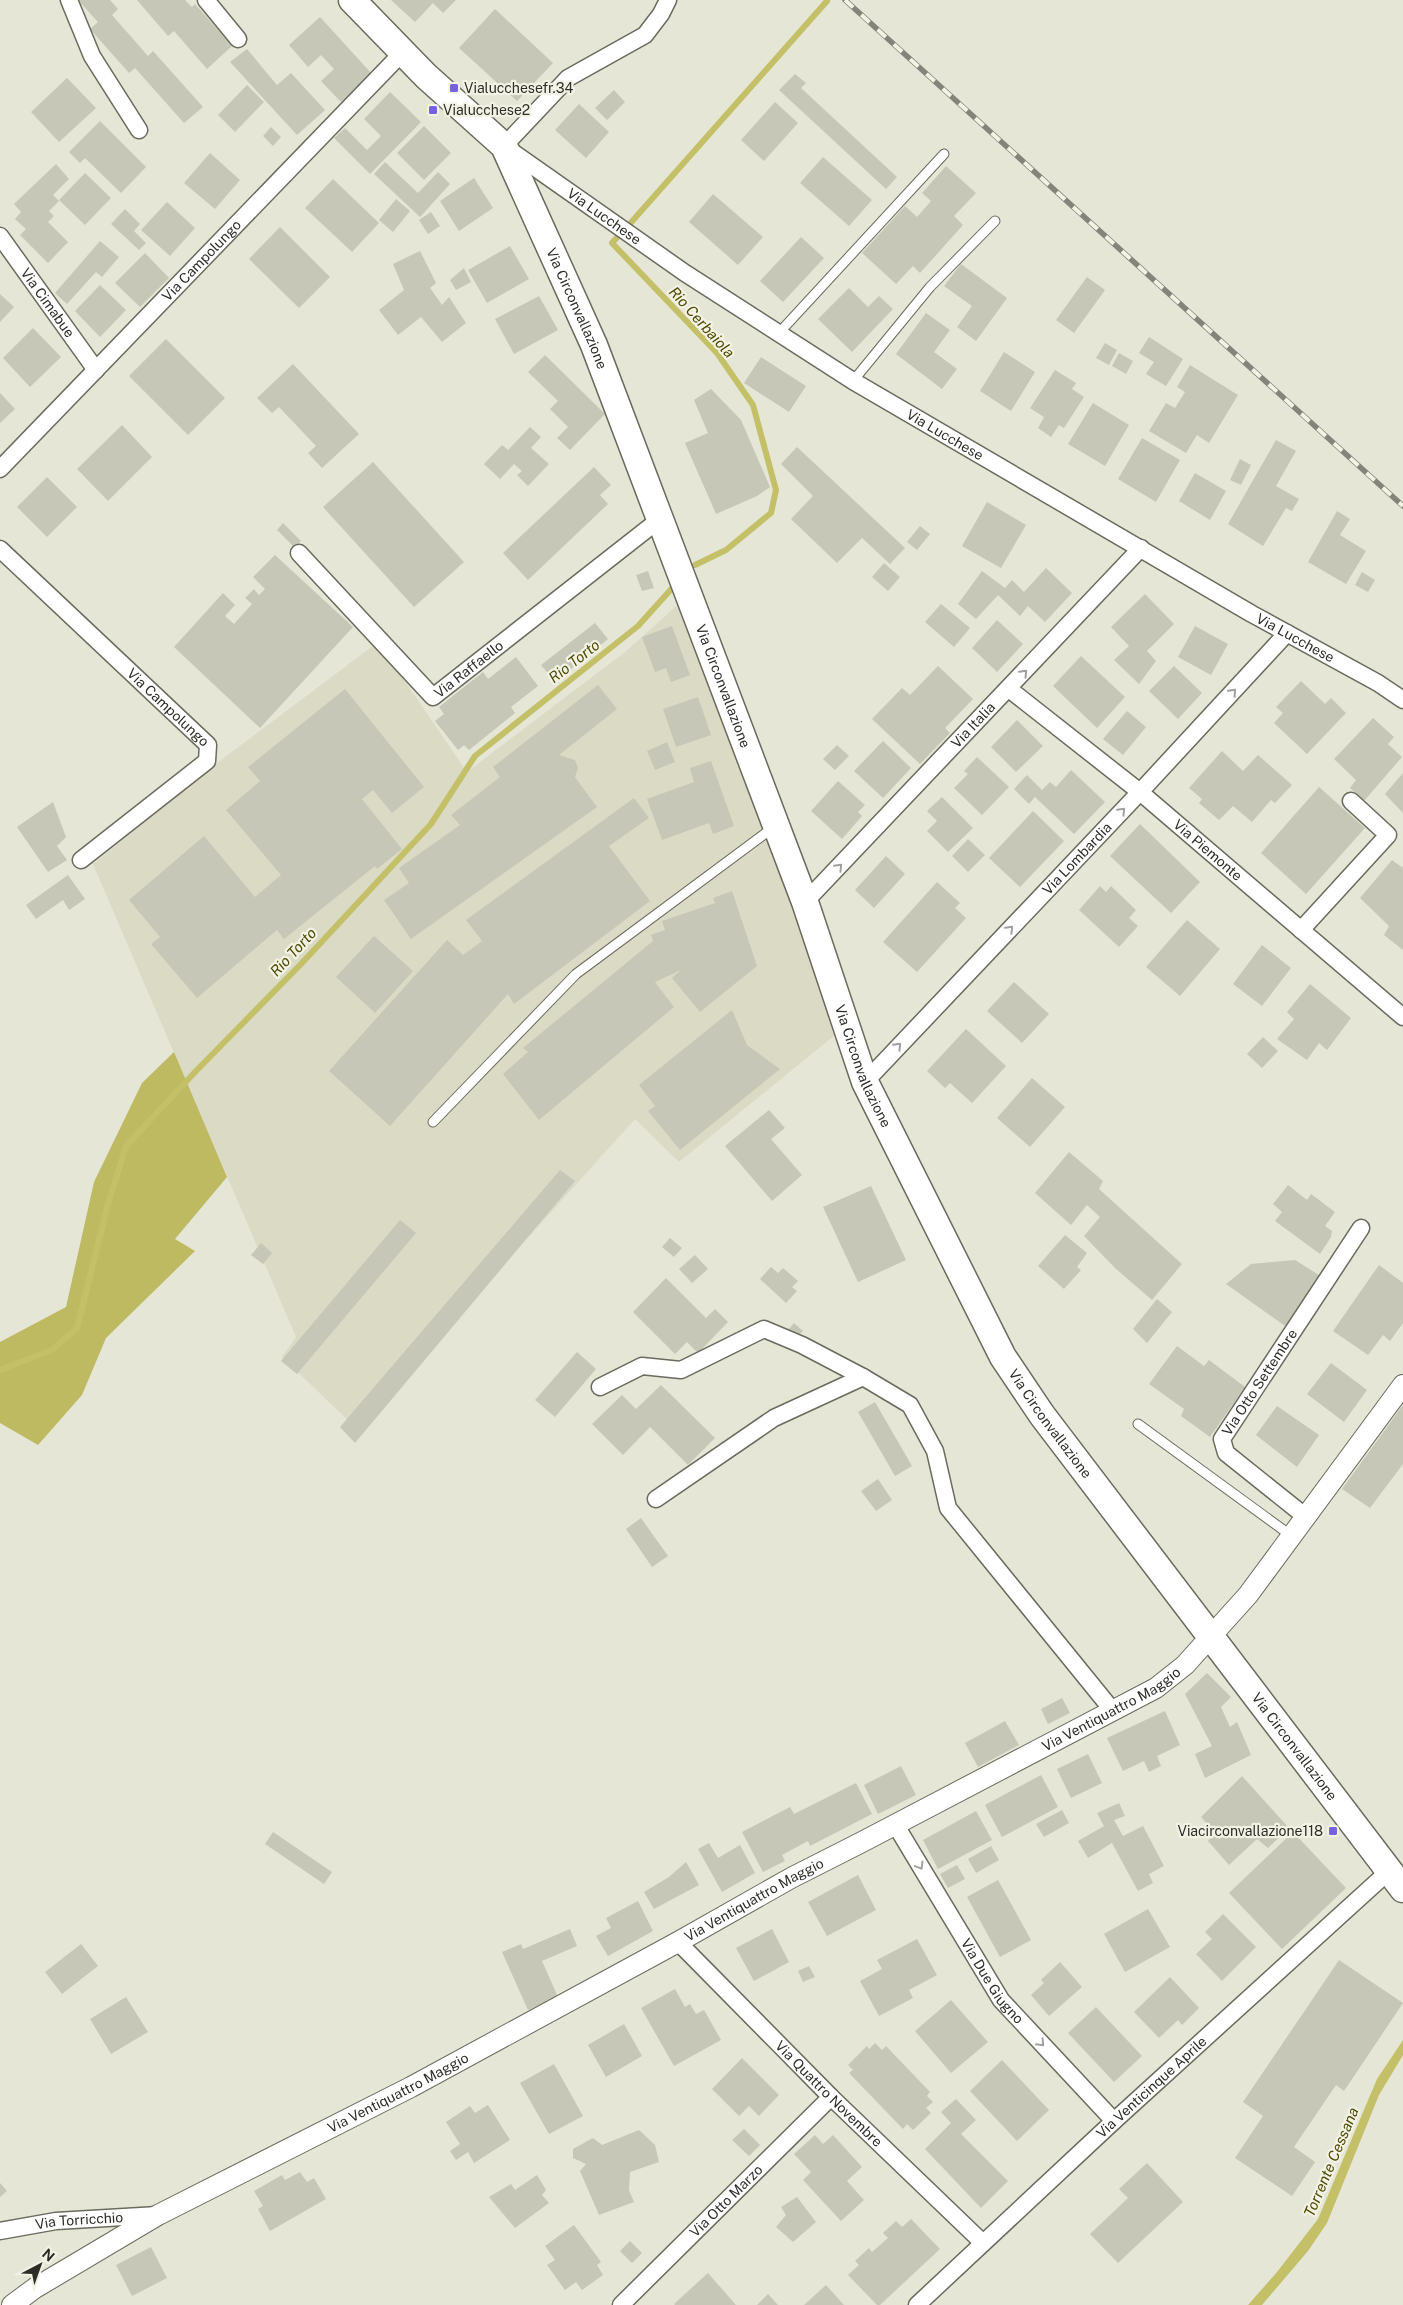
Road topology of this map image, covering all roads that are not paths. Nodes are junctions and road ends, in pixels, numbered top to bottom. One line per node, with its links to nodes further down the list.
1 (69, 0): 7 (street)
2 (206, 0): 5 (street)
3 (352, 0): 6 (main road)
4 (668, 0): 8 (street)
5 (238, 39)
6 (403, 52): 8 (main road); 13 (street, Via Campolungo)
7 (139, 130)
8 (504, 146): 12 (street, Via Lucchese); 16 (main road, Via Circonvallazione)
9 (944, 154): 12 (lane)
10 (995, 221): 14 (lane)
11 (0, 236): 13 (street, Via Cimabue)
12 (778, 334): 14 (street, Via Lucchese)
13 (96, 370): 15 (street, Via Campolungo)
14 (853, 381): 17 (street, Via Lucchese)
15 (0, 469)
16 (660, 519): 19 (street, Via Raffaello); 25 (main road, Via Circonvallazione)
17 (1141, 548): 20 (street, Via Lucchese); 21 (street, Via Italia, one-way to 17)
18 (0, 549): 26 (street, Via Campolungo)
19 (299, 553)
20 (1286, 633): 22 (street, Via Lucchese); 23 (street, Via Lombardia, one-way to 20)
21 (1009, 689): 23 (street, Via Piemonte); 27 (street, Via Italia, one-way to 21)
22 (1403, 700)
23 (1140, 792): 28 (street, Via Piemonte); 30 (street, Via Lombardia, one-way to 23)
24 (1352, 801): 28 (street)
25 (776, 825): 27 (main road, Via Circonvallazione); 31 (lane)
26 (81, 860)
27 (806, 902): 30 (main road, Via Circonvallazione)
28 (1301, 930): 29 (street, Via Piemonte)
29 (1403, 1017)
30 (865, 1082): 40 (main road, Via Circonvallazione)
31 (433, 1122)
32 (1361, 1228): 38 (street, Via Otto Settembre)
33 (863, 1376): 35 (street); 37 (street); 41 (street)
34 (1403, 1385): 38 (street, Via Ventiquattro Maggio)
35 (600, 1387)
36 (1138, 1424): 39 (lane)
37 (656, 1499)
38 (1306, 1517): 39 (street, Via Ventiquattro Maggio)
39 (1293, 1537): 40 (street, Via Ventiquattro Maggio)
40 (1210, 1638): 41 (street, Via Ventiquattro Maggio); 43 (main road, Via Circonvallazione)
41 (1113, 1711): 42 (street, Via Ventiquattro Maggio)
42 (895, 1824): 44 (street, Via Ventiquattro Maggio); 46 (street, Via Due Giugno, one-way to 46)
43 (1396, 1880): 46 (street, Via Venticinque Aprile)
44 (678, 1942): 45 (street, Via Quattro Novembre); 47 (street, Via Ventiquattro Maggio)
45 (831, 2097): 49 (street, Via Quattro Novembre); 51 (street, Via Otto Marzo)
46 (1114, 2121): 49 (street, Via Venticinque Aprile)
47 (158, 2215): 48 (street, Via Torricchio); 50 (street, Via Ventiquattro Maggio)
48 (0, 2231)
49 (982, 2242): 52 (street, Via Venticinque Aprile)
50 (12, 2305)
51 (621, 2305)
52 (917, 2305)

